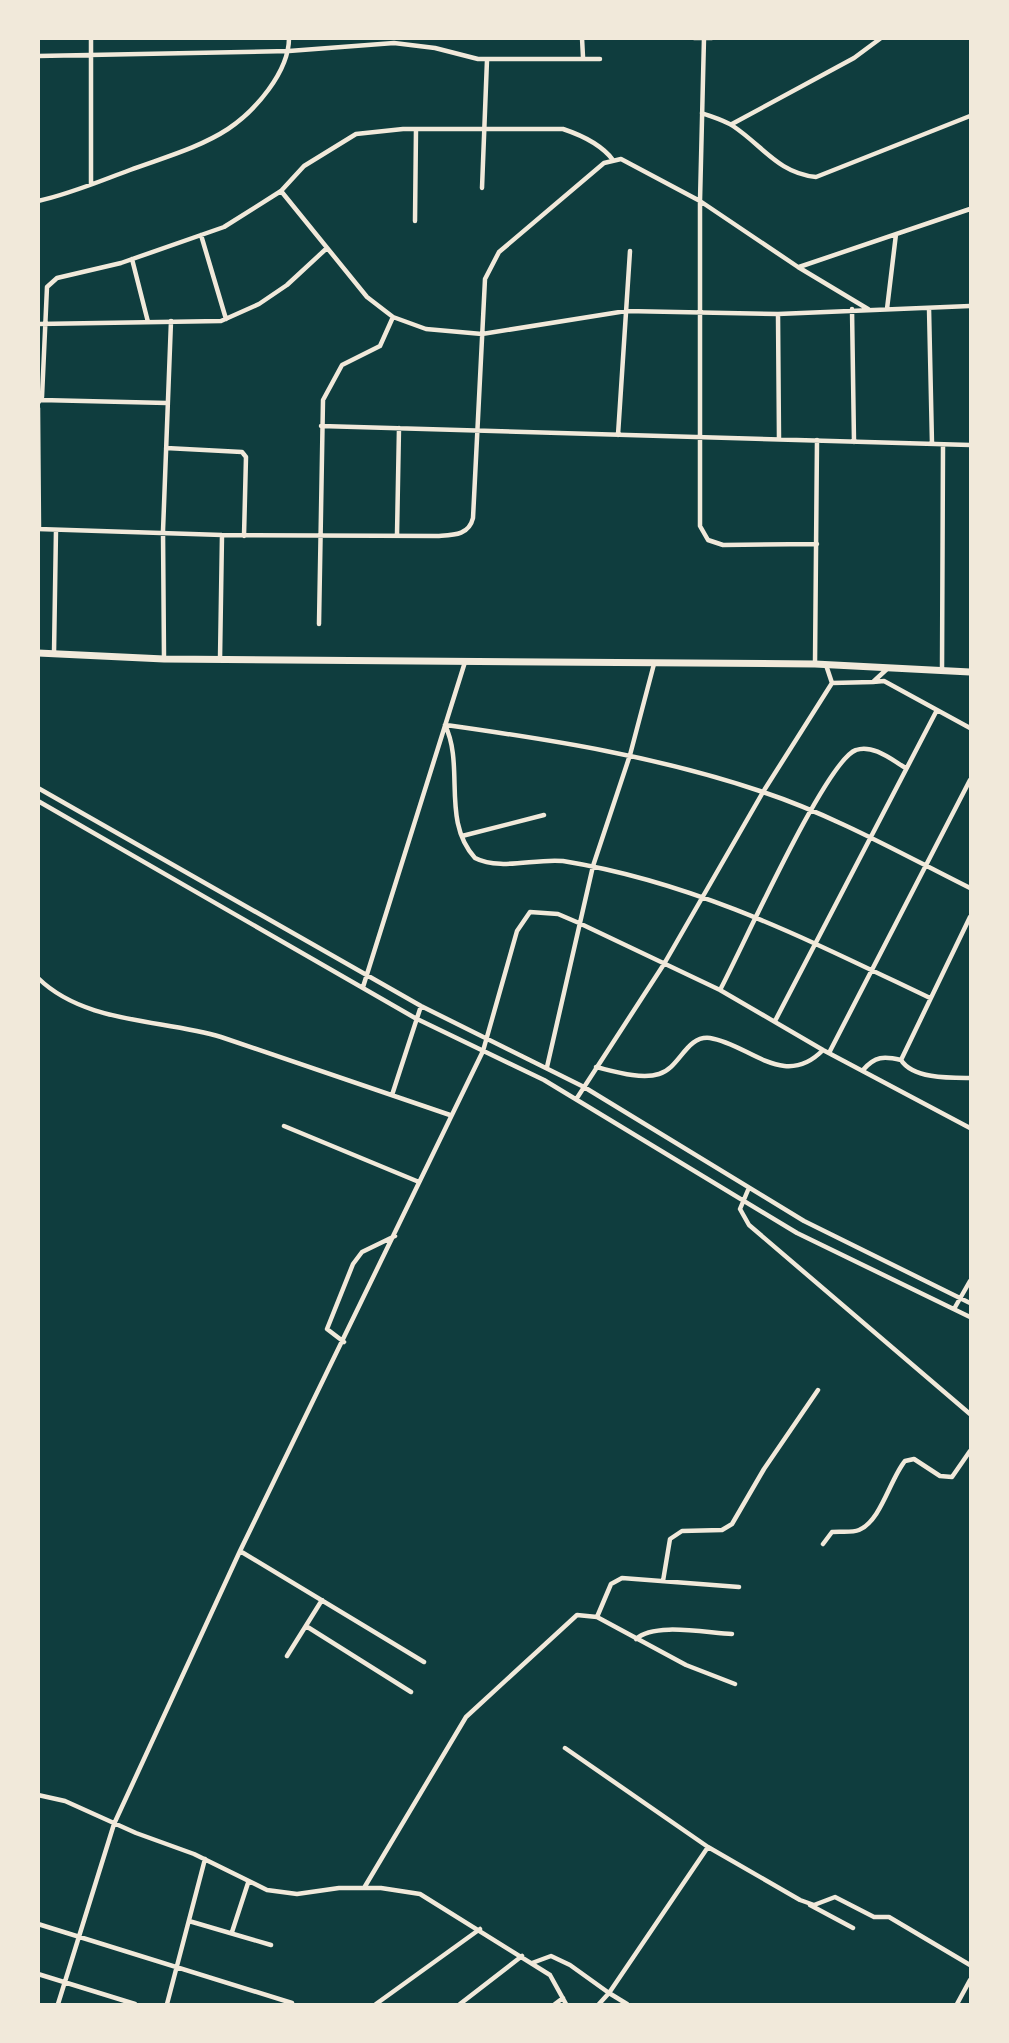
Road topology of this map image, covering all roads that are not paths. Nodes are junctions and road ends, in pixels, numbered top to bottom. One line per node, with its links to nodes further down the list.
1 (91, 38): 9 (street)
2 (289, 38): 8 (street)
3 (582, 38): 11 (street)
4 (694, 38): 7 (street)
5 (712, 38): 7 (street)
6 (881, 38): 16 (street)
7 (704, 39): 14 (street)
8 (289, 51): 9 (street); 13 (street); 20 (street)
9 (91, 55): 10 (street); 20 (street)
10 (38, 56)
11 (583, 57): 12 (street); 13 (street)
12 (600, 59)
13 (487, 60): 18 (street)
14 (702, 113): 16 (street); 24 (street)
15 (971, 116): 16 (street)
16 (732, 124)
17 (416, 129): 18 (street); 22 (street); 26 (street)
18 (485, 130): 19 (street); 21 (street)
19 (613, 160): 24 (street); 47 (street)
20 (91, 184): 23 (street)
21 (482, 188)
22 (281, 191): 28 (street); 29 (street)
23 (38, 201)
24 (700, 201): 32 (street); 39 (street)
25 (971, 209): 27 (street)
26 (415, 221)
27 (896, 234): 32 (street); 36 (street)
28 (201, 235): 31 (street); 42 (street)
29 (327, 248): 41 (street); 42 (street)
30 (630, 251): 38 (street)
31 (132, 259): 44 (street); 46 (street)
32 (798, 268): 35 (street)
33 (971, 306): 37 (street)
34 (852, 309): 35 (street); 40 (street); 57 (street)
35 (868, 309): 36 (street)
36 (887, 309): 37 (street)
37 (929, 309): 58 (street)
38 (626, 311): 39 (street); 47 (street); 53 (street)
39 (702, 312): 40 (street); 54 (street)
40 (778, 314): 55 (street)
41 (393, 317): 47 (street); 50 (street)
42 (226, 319): 43 (street)
43 (171, 321): 44 (street); 48 (street)
44 (148, 322): 46 (street)
45 (38, 324): 46 (street)
46 (46, 324): 49 (street)
47 (482, 334): 52 (street)
48 (167, 403): 49 (street); 61 (street)
49 (39, 404): 62 (street)
50 (321, 426): 51 (street); 68 (street)
51 (399, 428): 52 (street); 66 (street)
52 (478, 429): 53 (street); 66 (street)
53 (618, 435): 54 (street)
54 (701, 438): 55 (street); 69 (street)
55 (779, 439): 56 (street)
56 (817, 440): 57 (street); 69 (street)
57 (854, 442): 58 (street)
58 (932, 444): 59 (street)
59 (943, 445): 60 (street); 80 (street)
60 (971, 445)
61 (166, 448): 64 (street); 67 (street)
62 (39, 529): 63 (street)
63 (55, 530): 64 (street); 72 (street)
64 (163, 531): 65 (street); 73 (street)
65 (222, 535): 67 (street); 74 (street)
66 (397, 535): 68 (street)
67 (244, 536): 68 (street)
68 (320, 536): 70 (street)
69 (817, 544): 77 (street)
70 (319, 624)
71 (38, 653): 72 (main road)
72 (54, 653): 73 (main road)
73 (164, 659): 74 (main road)
74 (220, 659): 75 (main road)
75 (465, 662): 76 (main road); 85 (street)
76 (655, 663): 77 (main road); 87 (street)
77 (815, 664): 78 (main road)
78 (826, 665): 79 (main road); 83 (street)
79 (887, 669): 80 (main road); 82 (street)
80 (942, 671): 81 (main road)
81 (971, 672)
82 (873, 682): 83 (street); 84 (street)
83 (832, 683): 91 (street)
84 (937, 710): 86 (street); 88 (street)
85 (445, 725): 87 (street); 95 (street); 107 (street)
86 (971, 728)
87 (631, 755): 91 (street); 98 (street)
88 (904, 767): 93 (street); 96 (street)
89 (971, 780): 97 (street)
90 (38, 788): 107 (street)
91 (763, 792): 93 (street); 100 (street)
92 (38, 801): 109 (street)
93 (809, 810): 96 (street); 101 (street)
94 (544, 815): 95 (street)
95 (462, 836): 98 (street)
96 (869, 836): 97 (street); 104 (street)
97 (924, 865): 99 (street); 106 (street)
98 (593, 866): 100 (street); 103 (street)
99 (971, 888)
100 (704, 895): 101 (street); 105 (street)
101 (758, 917): 104 (street); 110 (street)
102 (971, 917): 111 (street)
103 (579, 923): 105 (street); 115 (street); 120 (street)
104 (815, 942): 106 (street); 114 (street)
105 (664, 964): 110 (street); 121 (street)
106 (871, 970): 111 (street); 118 (street)
107 (368, 975): 109 (street); 112 (street)
108 (38, 978): 125 (street)
109 (363, 988): 113 (street)
110 (720, 990): 114 (street)
111 (930, 998): 119 (street)
112 (421, 1006): 113 (street); 115 (street)
113 (415, 1018): 117 (street); 125 (street)
114 (775, 1021): 116 (street)
115 (489, 1039): 117 (street); 120 (street)
116 (823, 1050): 118 (street); 121 (street)
117 (483, 1051): 126 (street); 127 (street)
118 (829, 1053): 122 (street)
119 (901, 1060): 122 (street); 123 (street)
120 (547, 1067): 124 (street)
121 (596, 1067): 124 (street)
122 (863, 1070): 129 (street)
123 (971, 1078)
124 (584, 1087): 126 (street); 131 (street)
125 (392, 1095): 127 (street)
126 (577, 1098): 132 (street)
127 (450, 1115): 130 (street)
128 (284, 1126): 130 (street)
129 (971, 1128)
130 (419, 1182): 133 (street)
131 (748, 1190): 132 (street); 135 (street)
132 (741, 1201): 137 (street); 141 (street)
133 (395, 1235): 139 (street); 139 (street)
134 (971, 1281): 135 (street)
135 (960, 1298): 136 (street); 137 (street)
136 (971, 1303)
137 (954, 1309): 138 (street)
138 (971, 1317)
139 (344, 1342): 144 (street)
140 (818, 1390): 145 (street)
141 (971, 1415)
142 (971, 1451): 143 (street)
143 (823, 1544)
144 (240, 1551): 147 (street); 158 (street)
145 (663, 1581): 146 (street); 148 (street)
146 (739, 1587)
147 (323, 1600): 149 (street); 153 (street)
148 (597, 1616): 151 (street); 162 (street)
149 (306, 1626): 152 (street); 155 (street)
150 (732, 1634): 151 (street)
151 (636, 1639): 154 (street)
152 (287, 1656)
153 (424, 1662)
154 (735, 1684)
155 (411, 1692)
156 (565, 1748): 159 (street)
157 (38, 1795): 158 (street)
158 (114, 1824): 160 (street); 169 (street)
159 (708, 1847): 163 (street); 178 (street)
160 (205, 1859): 161 (street); 164 (street)
161 (248, 1883): 162 (street); 168 (street)
162 (364, 1888): 167 (street)
163 (807, 1903): 166 (street); 173 (street)
164 (189, 1921): 168 (street); 174 (street)
165 (38, 1924): 169 (street)
166 (853, 1928)
167 (480, 1929): 171 (street); 184 (street)
168 (232, 1932): 170 (street)
169 (79, 1937): 174 (street); 177 (street)
170 (271, 1945)
171 (522, 1956): 172 (street); 185 (street)
172 (532, 1963): 178 (street); 179 (street)
173 (971, 1965)
174 (177, 1967): 180 (street); 183 (street)
175 (38, 1974): 177 (street)
176 (971, 1980): 190 (street)
177 (65, 1982): 181 (street); 182 (street)
178 (609, 1993): 188 (street); 189 (street)
179 (563, 1998): 186 (street); 187 (street)
180 (292, 2003)
181 (58, 2004)
182 (135, 2004)
183 (167, 2004)
184 (376, 2004)
185 (460, 2004)
186 (555, 2004)
187 (566, 2004)
188 (599, 2004)
189 (627, 2004)
190 (957, 2004)

